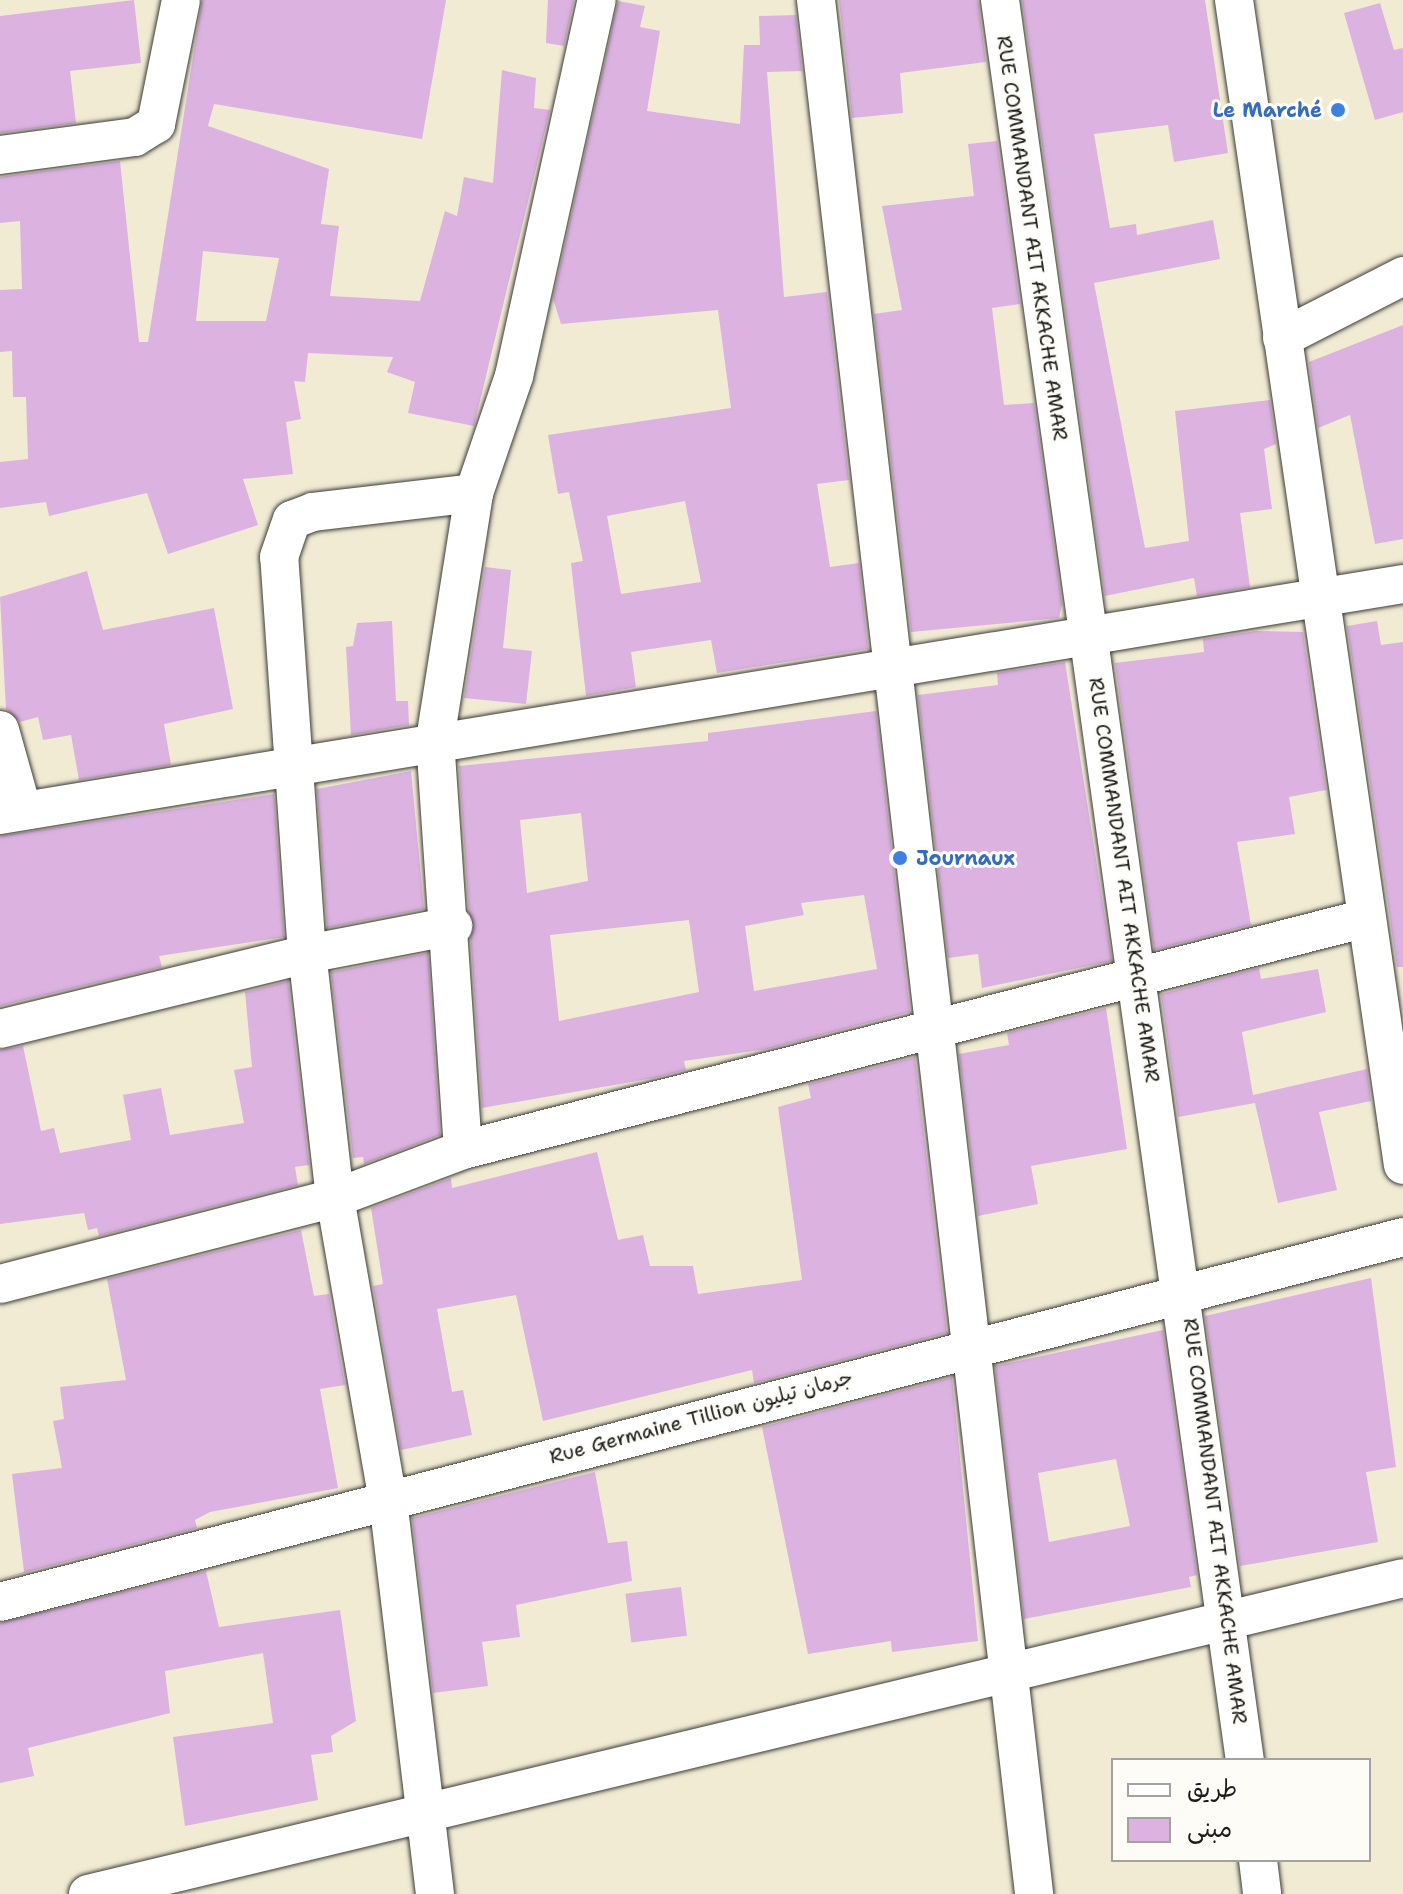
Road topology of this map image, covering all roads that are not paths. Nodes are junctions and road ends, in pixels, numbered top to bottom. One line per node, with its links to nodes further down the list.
1 (181, 0): 6 (street)
2 (597, 0): 9 (street)
3 (816, 0): 13 (street)
4 (1000, 0): 12 (street, RUE COMMANDANT AIT AKKACHE AMAR)
5 (1234, 0): 8 (street)
6 (0, 155)
7 (1403, 276): 8 (street)
8 (1282, 338): 11 (street)
9 (474, 493): 15 (street); 16 (street)
10 (1403, 584): 11 (street)
11 (1316, 599): 12 (street); 18 (street)
12 (1090, 637): 13 (street); 21 (street, RUE COMMANDANT AIT AKKACHE AMAR)
13 (893, 671): 15 (street); 23 (street)
14 (0, 730): 17 (street)
15 (435, 740): 16 (street); 19 (street)
16 (296, 767): 17 (street); 20 (street)
17 (11, 812)
18 (1363, 919): 21 (street); 25 (street)
19 (453, 926): 20 (street); 24 (street)
20 (307, 954): 22 (street); 26 (street)
21 (1137, 977): 23 (street); 29 (street, RUE COMMANDANT AIT AKKACHE AMAR)
22 (0, 1029)
23 (934, 1030): 24 (street); 30 (street)
24 (463, 1150): 26 (street)
25 (1403, 1165)
26 (335, 1198): 28 (street); 31 (street)
27 (1403, 1237): 29 (street, Rue Germaine Tillion جرمان تيليون)
28 (0, 1284)
29 (1186, 1293): 30 (street, Rue Germaine Tillion جرمان تيليون); 34 (street, RUE COMMANDANT AIT AKKACHE AMAR)
30 (969, 1344): 31 (street, Rue Germaine Tillion جرمان تيليون); 35 (street)
31 (388, 1501): 33 (street, Rue Germaine Tillion جرمان تيليون); 37 (street)
32 (1403, 1578): 34 (street)
33 (0, 1602)
34 (1228, 1619): 35 (street); 36 (street, RUE COMMANDANT AIT AKKACHE AMAR)
35 (1011, 1669): 37 (street); 41 (street)
36 (1245, 1758)
37 (427, 1815): 39 (street); 40 (street)
38 (1258, 1862): 42 (street)
39 (88, 1894)
40 (435, 1894)
41 (1034, 1894)
42 (1262, 1894)

